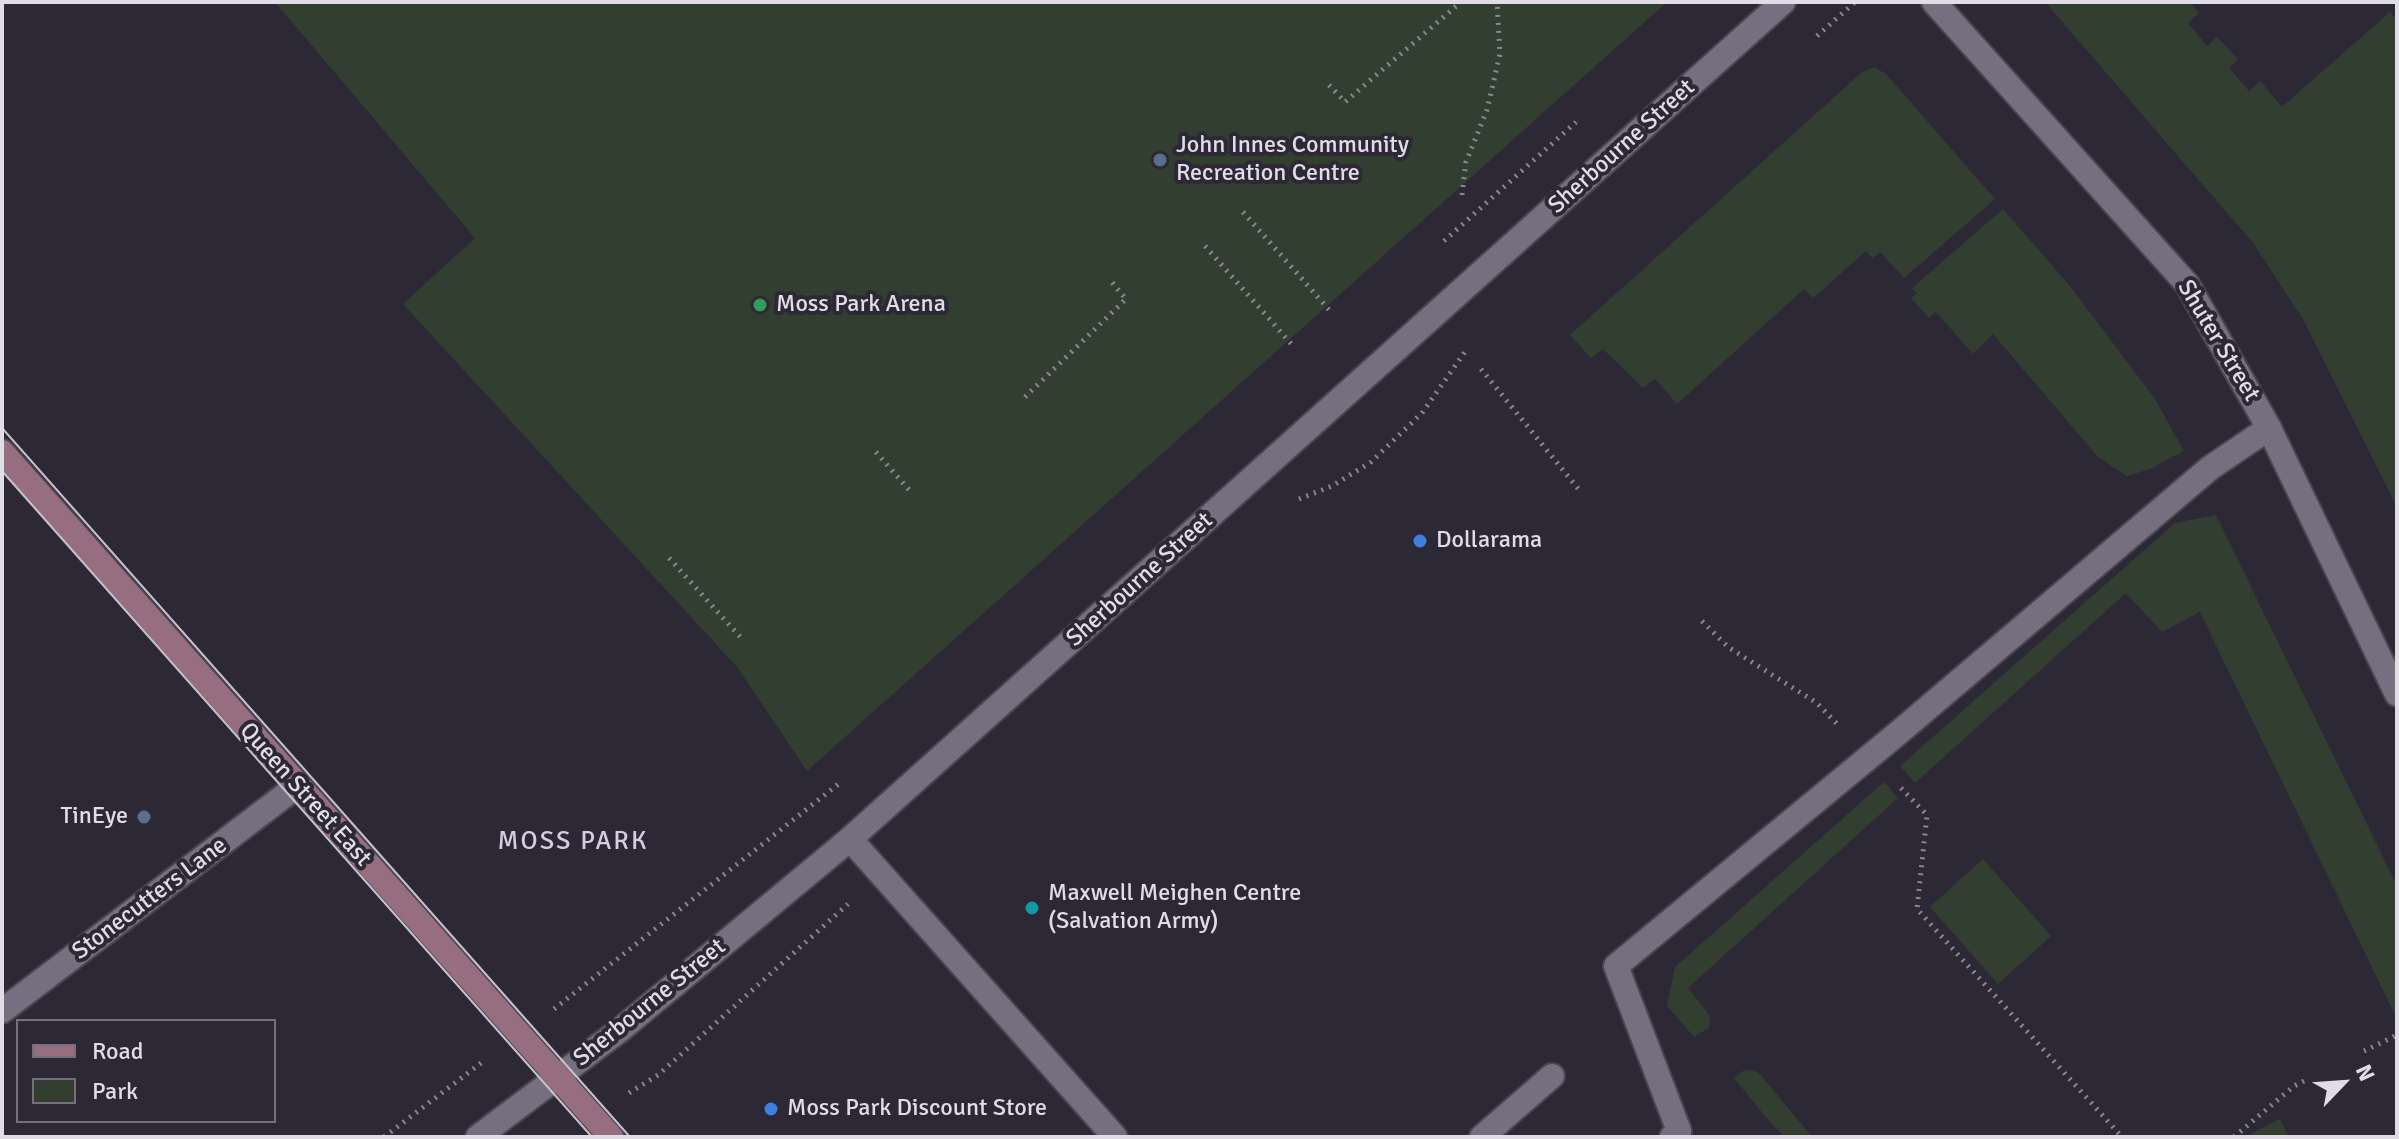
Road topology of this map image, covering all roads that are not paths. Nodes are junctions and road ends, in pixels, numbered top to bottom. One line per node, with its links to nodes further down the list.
1 (1783, 2): 7 (street, Sherbourne Street)
2 (1934, 2): 3 (street, Shuter Street)
3 (2269, 428): 5 (street, Shuter Street); 15 (street)
4 (2, 452): 6 (main road, Queen Street East)
5 (2397, 694)
6 (297, 786): 8 (street, Stonecutters Lane); 10 (main road, Queen Street East)
7 (850, 839): 10 (street, Sherbourne Street); 13 (street)
8 (2, 1011)
9 (1552, 1076): 14 (street)
10 (556, 1078): 11 (street, Sherbourne Street); 12 (main road, Queen Street East)
11 (478, 1137)
12 (611, 1137)
13 (1115, 1137)
14 (1482, 1137)
15 (1672, 1137)

